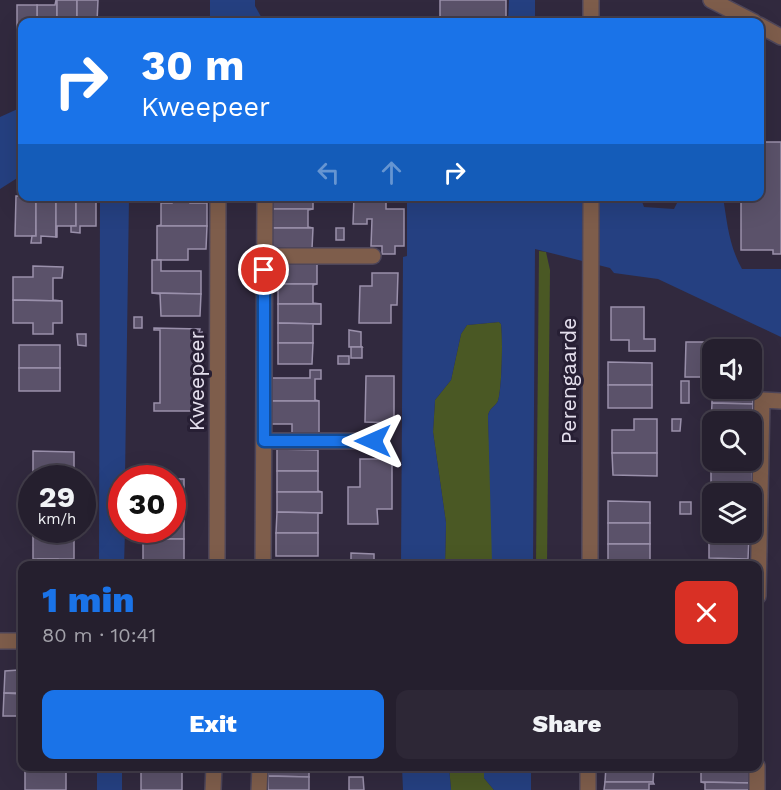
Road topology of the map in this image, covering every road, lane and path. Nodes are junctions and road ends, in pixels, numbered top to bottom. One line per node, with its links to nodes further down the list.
1 (591, 0): 3 (street)
2 (711, 0): 4 (street)
3 (591, 18)
4 (746, 18)
5 (764, 28): 6 (street)
6 (781, 37)
7 (218, 201): 15 (street, Kweepeer)
8 (265, 201): 10 (street)
9 (591, 201): 17 (street, Perengaarde)
10 (264, 256): 11 (street); 13 (street)
11 (373, 256)
12 (781, 401): 18 (street)
13 (264, 441): 14 (street); 16 (street)
14 (373, 441)
15 (217, 561)
16 (263, 561)
17 (590, 561)
18 (759, 561)
19 (0, 641): 20 (street)
20 (18, 641)
21 (214, 771): 25 (street)
22 (260, 771): 26 (street)
23 (588, 771): 27 (street)
24 (757, 771): 28 (street)
25 (213, 790)
26 (259, 790)
27 (588, 790)
28 (757, 790)

